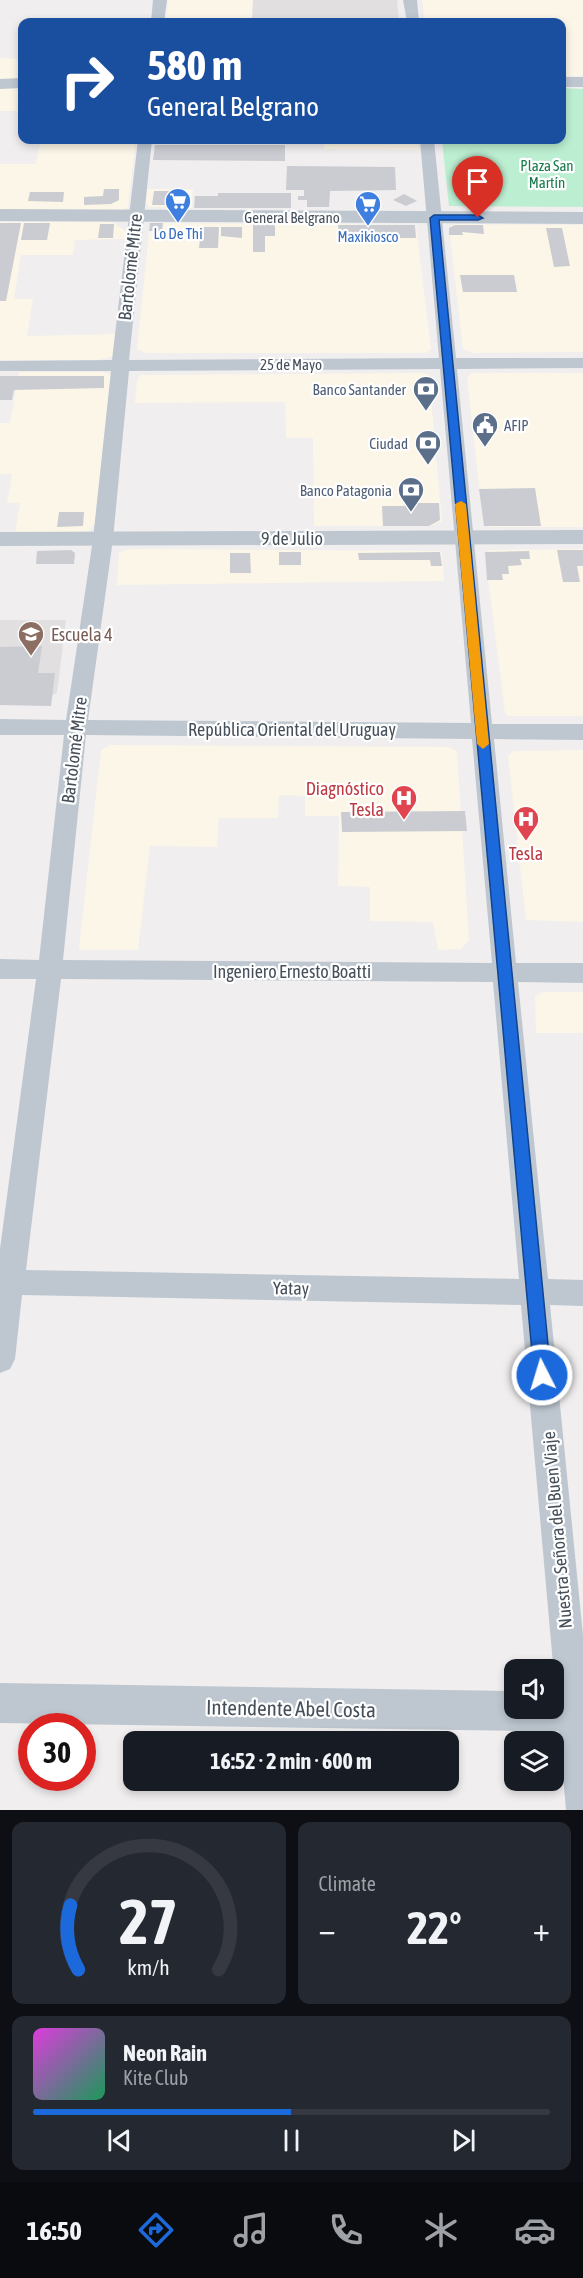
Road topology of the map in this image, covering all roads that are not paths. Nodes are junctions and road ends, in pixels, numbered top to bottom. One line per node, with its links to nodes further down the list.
1 (160, 0): 3 (street)
2 (410, 0): 4 (street)
3 (158, 18)
4 (412, 18)
5 (566, 82): 6 (street)
6 (583, 82)
7 (18, 83): 8 (street)
8 (0, 84)
9 (144, 144): 12 (street, Bartolomé Mitre)
10 (426, 144): 13 (street, Nuestra Señora del Buen Viaje)
11 (0, 215): 12 (street, General Belgrano)
12 (135, 216): 13 (street, General Belgrano); 17 (street, Bartolomé Mitre)
13 (434, 218): 14 (street, General Belgrano); 15 (street, Nuestra Señora del Buen Viaje)
14 (583, 218)
15 (448, 363): 16 (street, 25 de Mayo); 17 (street, 25 de Mayo); 19 (street, Nuestra Señora del Buen Viaje)
16 (583, 363)
17 (121, 365): 18 (street, 25 de Mayo); 21 (street, Bartolomé Mitre)
18 (0, 366)
19 (464, 537): 20 (street, 9 de Julio); 21 (street, 9 de Julio); 25 (street, Nuestra Señora del Buen Viaje)
20 (583, 537)
21 (102, 539): 22 (street, 9 de Julio); 24 (street, Bartolomé Mitre)
22 (0, 540)
23 (0, 727): 24 (street, República Oriental del Uruguay)
24 (76, 727): 25 (street, República Oriental del Uruguay); 28 (street, Bartolomé Mitre)
25 (482, 731): 26 (street, República Oriental del Uruguay); 29 (street, Nuestra Señora del Buen Viaje)
26 (583, 732)
27 (0, 969): 28 (street, Ingeniero Ernesto Boatti)
28 (50, 969): 29 (street, Ingeniero Ernesto Boatti); 31 (street, Bartolomé Mitre)
29 (504, 972): 30 (street, Ingeniero Ernesto Boatti); 32 (street, Nuestra Señora del Buen Viaje)
30 (583, 973)
31 (5, 1282): 32 (street, Yatay); 34 (street, Bartolomé Mitre)
32 (534, 1293): 33 (street, Yatay); 36 (street, Nuestra Señora del Buen Viaje)
33 (583, 1293)
34 (0, 1359)
35 (0, 1703): 36 (street, Intendente Abel Costa)
36 (578, 1712): 37 (street, Nuestra Señora del Buen Viaje)
37 (583, 1810)

